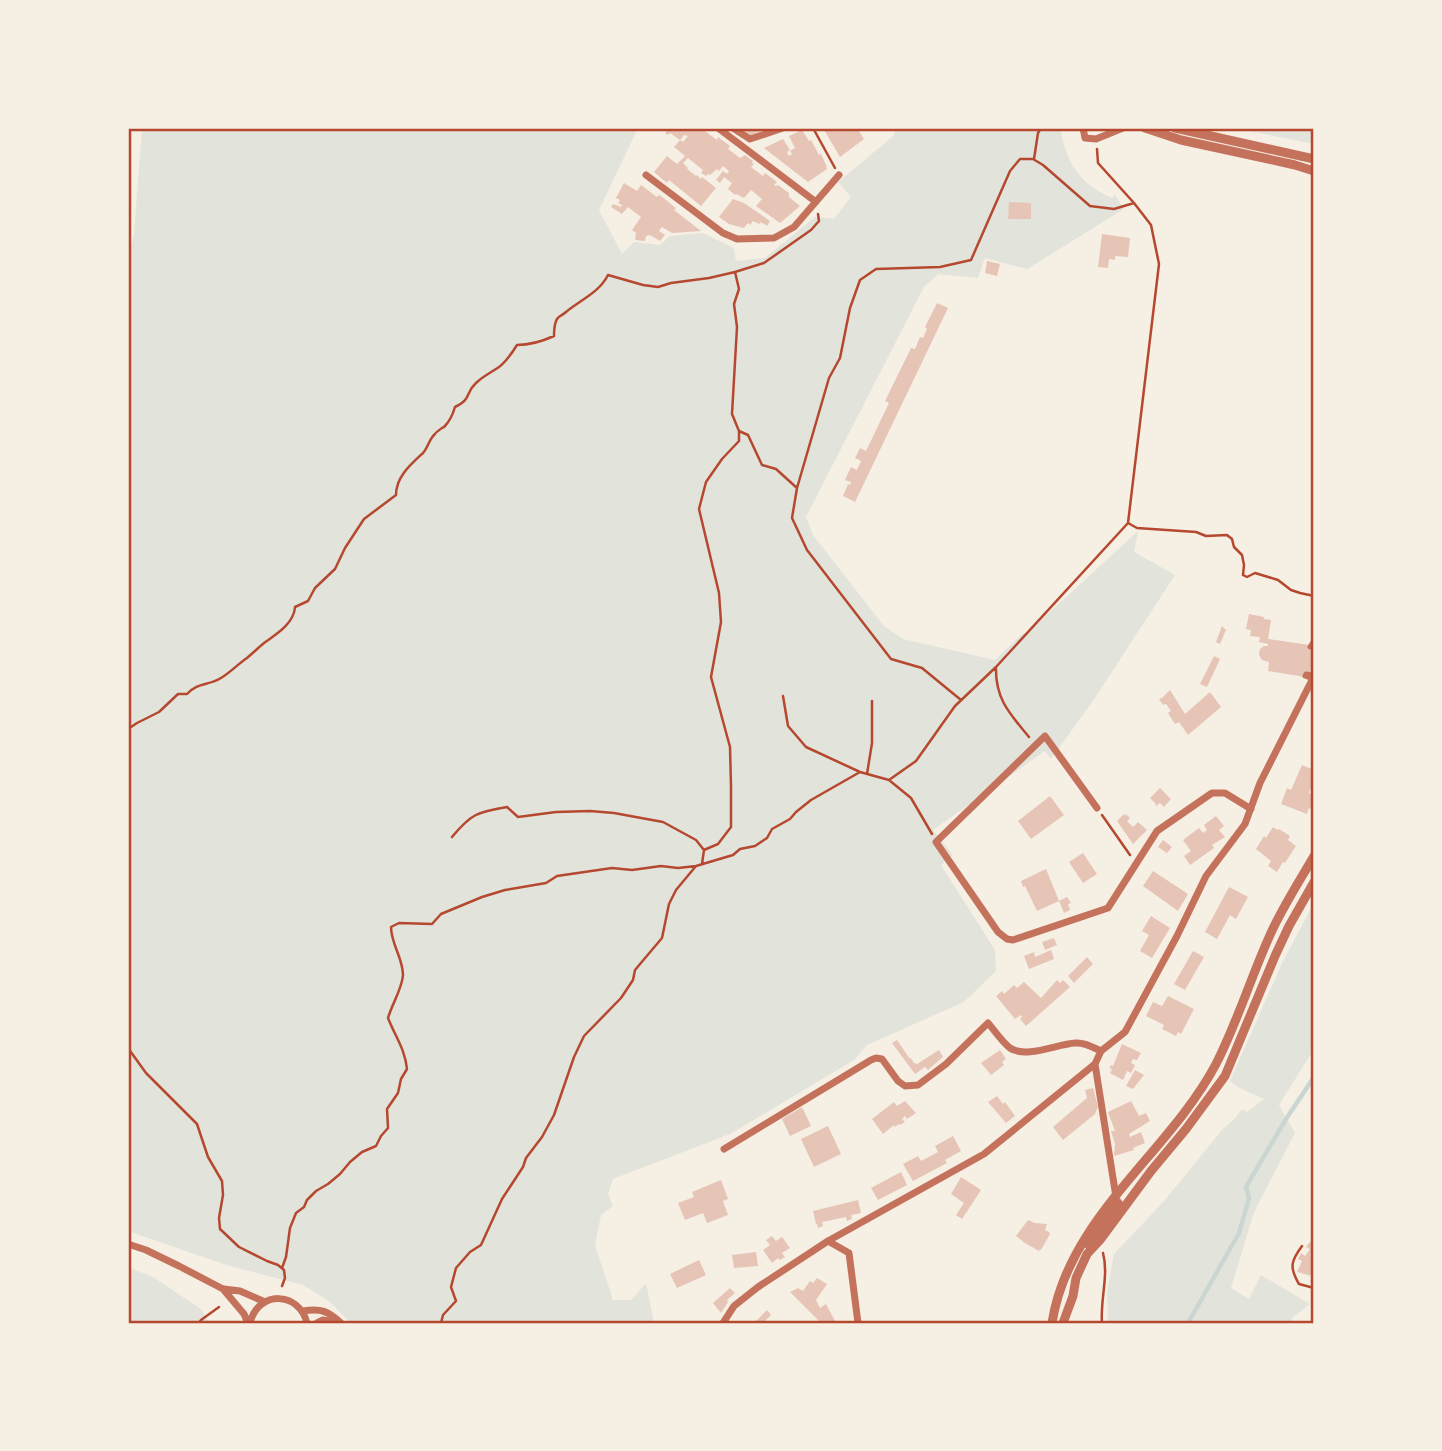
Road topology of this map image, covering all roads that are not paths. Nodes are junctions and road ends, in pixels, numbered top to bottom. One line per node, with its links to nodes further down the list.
1 (718, 128): 14 (street)
2 (733, 128): 3 (street)
3 (783, 128)
4 (1083, 128): 9 (street)
5 (1123, 128): 9 (street)
6 (1146, 128): 11 (street)
7 (1162, 128): 8 (street)
8 (1177, 129): 10 (street)
9 (1107, 131)
10 (1314, 159)
11 (1314, 171)
12 (646, 175): 14 (street)
13 (839, 175): 14 (street)
14 (816, 202)
15 (1314, 641): 16 (street)
16 (1314, 647)
17 (1314, 669): 18 (street)
18 (1314, 680): 20 (street)
19 (1097, 808): 20 (street)
20 (1251, 809): 23 (street)
21 (1314, 856): 26 (street)
22 (1314, 882): 29 (street)
23 (1101, 1051): 24 (street); 25 (street)
24 (1095, 1064): 26 (street); 27 (street)
25 (724, 1149)
26 (1116, 1196): 29 (street); 39 (street)
27 (828, 1241): 37 (street); 38 (street)
28 (128, 1244): 30 (street)
29 (1087, 1254): 40 (street)
30 (223, 1289): 31 (street); 33 (street)
31 (265, 1302): 32 (street); 33 (street)
32 (303, 1311): 34 (street); 36 (street)
33 (249, 1323)
34 (307, 1323)
35 (317, 1323): 36 (street)
36 (340, 1323)
37 (723, 1323)
38 (858, 1323)
39 (1052, 1323)
40 (1063, 1323)

